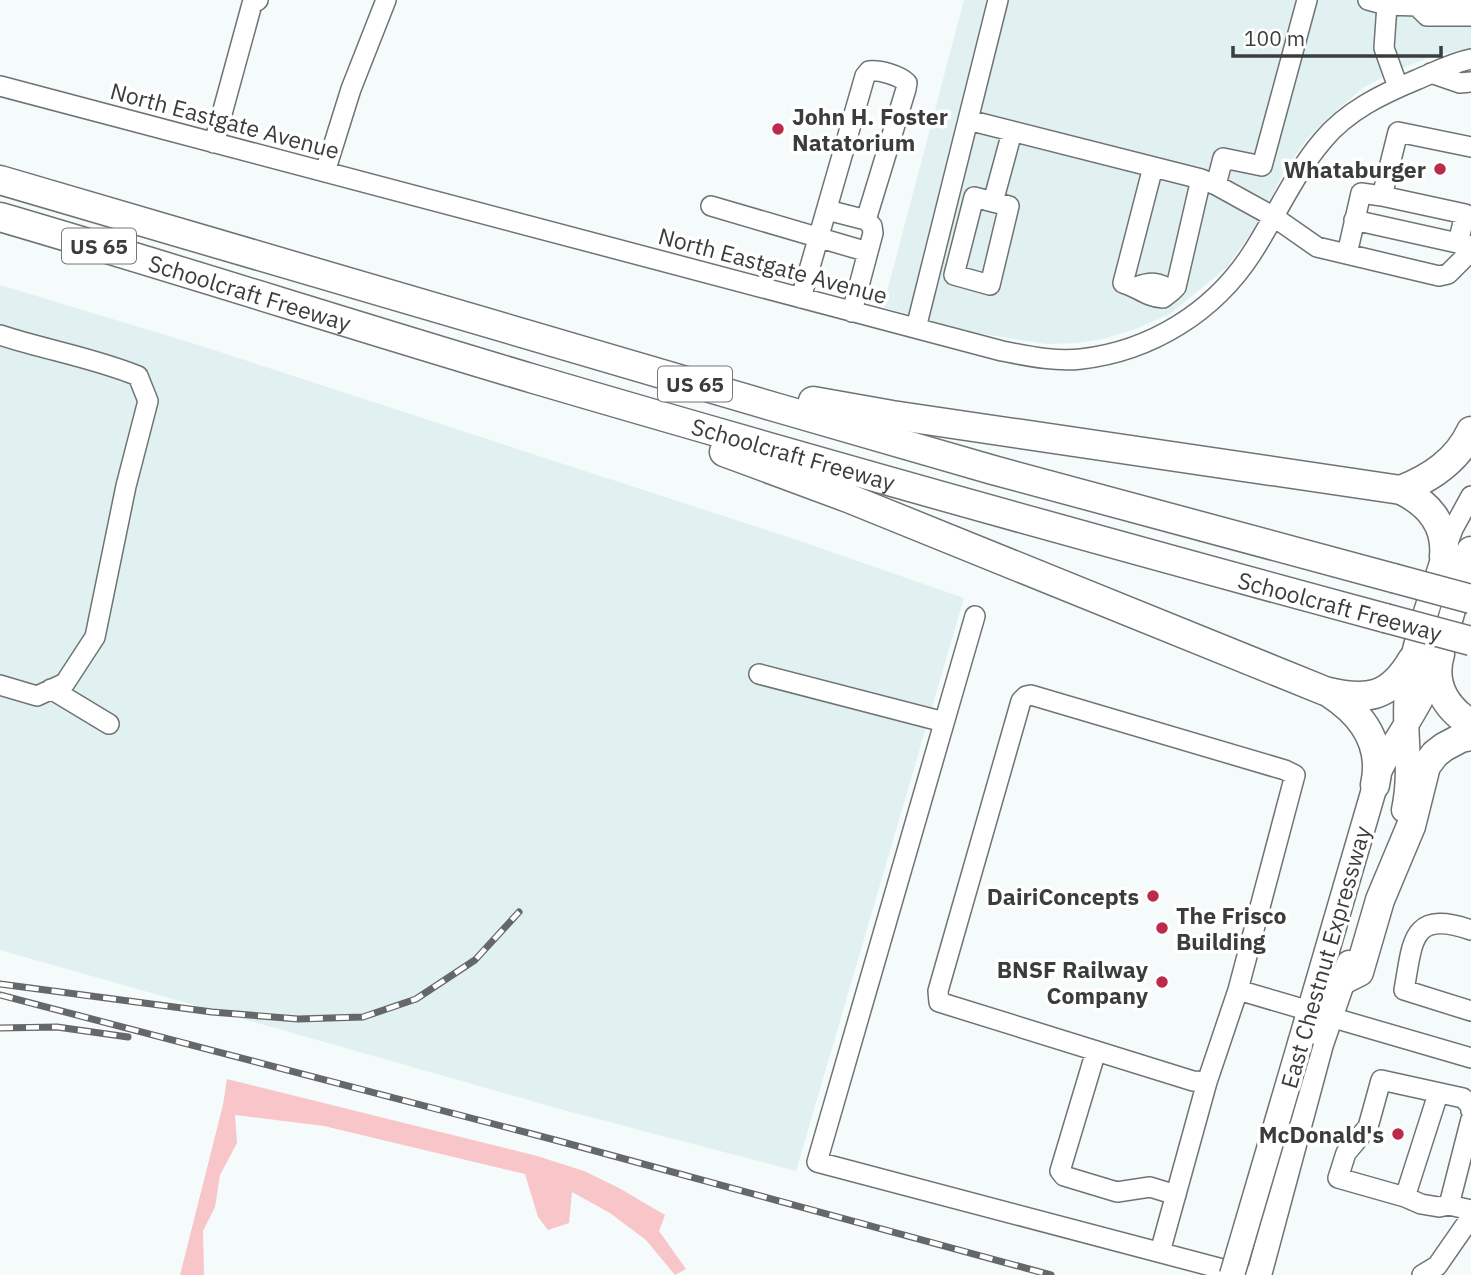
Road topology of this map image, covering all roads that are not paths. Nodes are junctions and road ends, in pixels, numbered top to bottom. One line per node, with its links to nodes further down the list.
1 (258, 0): 18 (street)
2 (386, 0): 22 (street)
3 (998, 0): 15 (street)
4 (1307, 0): 24 (street)
5 (1471, 1): 7 (street)
6 (1381, 2): 7 (street); 14 (street)
7 (1419, 3): 8 (street); 9 (street)
8 (1471, 10)
9 (1471, 16)
10 (1471, 59): 11 (street, North Eastgate Avenue)
11 (1431, 74): 12 (street); 14 (street, North Eastgate Avenue)
12 (1467, 83)
13 (0, 86): 18 (street, North Eastgate Avenue)
14 (1398, 87): 30 (street, North Eastgate Avenue)
15 (968, 120): 16 (street); 39 (street)
16 (1012, 132): 21 (street); 26 (street)
17 (1405, 133): 19 (street); 20 (street); 25 (street)
18 (214, 143): 22 (street, North Eastgate Avenue)
19 (1471, 147)
20 (1471, 156)
21 (1153, 167): 24 (street); 24 (street)
22 (326, 172): 37 (street, North Eastgate Avenue)
23 (0, 180): 41 (highway, Schoolcraft Freeway / US 65)
24 (1209, 182): 30 (street)
25 (1382, 196): 32 (street); 34 (street)
26 (993, 202)
27 (711, 206): 33 (street)
28 (827, 210): 31 (street); 31 (street); 33 (street)
29 (0, 217): 42 (highway, Schoolcraft Freeway / US 65)
30 (1274, 217): 36 (street); 39 (street, North Eastgate Avenue)
31 (866, 220): 35 (street)
32 (1354, 220): 34 (street); 36 (street)
33 (819, 237): 35 (street); 37 (street)
34 (1467, 247): 36 (street)
35 (869, 252): 38 (street)
36 (1347, 254)
37 (801, 298): 38 (street, North Eastgate Avenue)
38 (852, 312): 39 (street, North Eastgate Avenue)
39 (916, 328)
40 (0, 335): 54 (street)
41 (524, 335): 44 (highway); 47 (highway, Schoolcraft Freeway / US 65, bridge)
42 (530, 378): 49 (highway, Schoolcraft Freeway / US 65, bridge); 55 (highway)
43 (1471, 431): 44 (highway)
44 (1401, 490): 46 (highway)
45 (1471, 496): 46 (street, East Chestnut Expressway)
46 (1463, 553): 50 (main road, East Chestnut Expressway); 51 (main road, East Chestnut Expressway)
47 (1471, 599)
48 (975, 616): 56 (street)
49 (1471, 641)
50 (1440, 654): 58 (main road, East Chestnut Expressway); 59 (highway)
51 (1412, 660): 55 (highway); 58 (main road, East Chestnut Expressway)
52 (759, 674): 56 (street)
53 (0, 685): 54 (street)
54 (51, 689): 57 (street)
55 (1325, 691): 61 (highway)
56 (944, 722): 78 (street)
57 (109, 724)
58 (1407, 724): 61 (main road, East Chestnut Expressway); 63 (main road, East Chestnut Expressway)
59 (1471, 724)
60 (1471, 736): 63 (highway)
61 (1375, 785): 66 (main road, East Chestnut Expressway)
62 (1471, 930): 65 (street)
63 (1343, 980): 66 (main road, East Chestnut Expressway)
64 (1238, 990): 66 (street); 68 (street); 70 (street)
65 (1471, 1011)
66 (1320, 1015): 67 (main road, East Chestnut Expressway); 69 (street)
67 (1311, 1042): 79 (main road, East Chestnut Expressway, bridge); 81 (main road, East Chestnut Expressway)
68 (1096, 1051): 70 (street); 74 (street)
69 (1471, 1058)
70 (1207, 1082): 74 (street)
71 (1438, 1094): 72 (street); 75 (street); 75 (street)
72 (1471, 1111)
73 (1471, 1119): 76 (street)
74 (1176, 1195): 78 (street)
75 (1405, 1197): 76 (street)
76 (1449, 1205): 77 (street)
77 (1471, 1211): 82 (street)
78 (1160, 1252): 80 (street)
79 (1232, 1275)
80 (1245, 1275)
81 (1259, 1275)
82 (1422, 1275)

